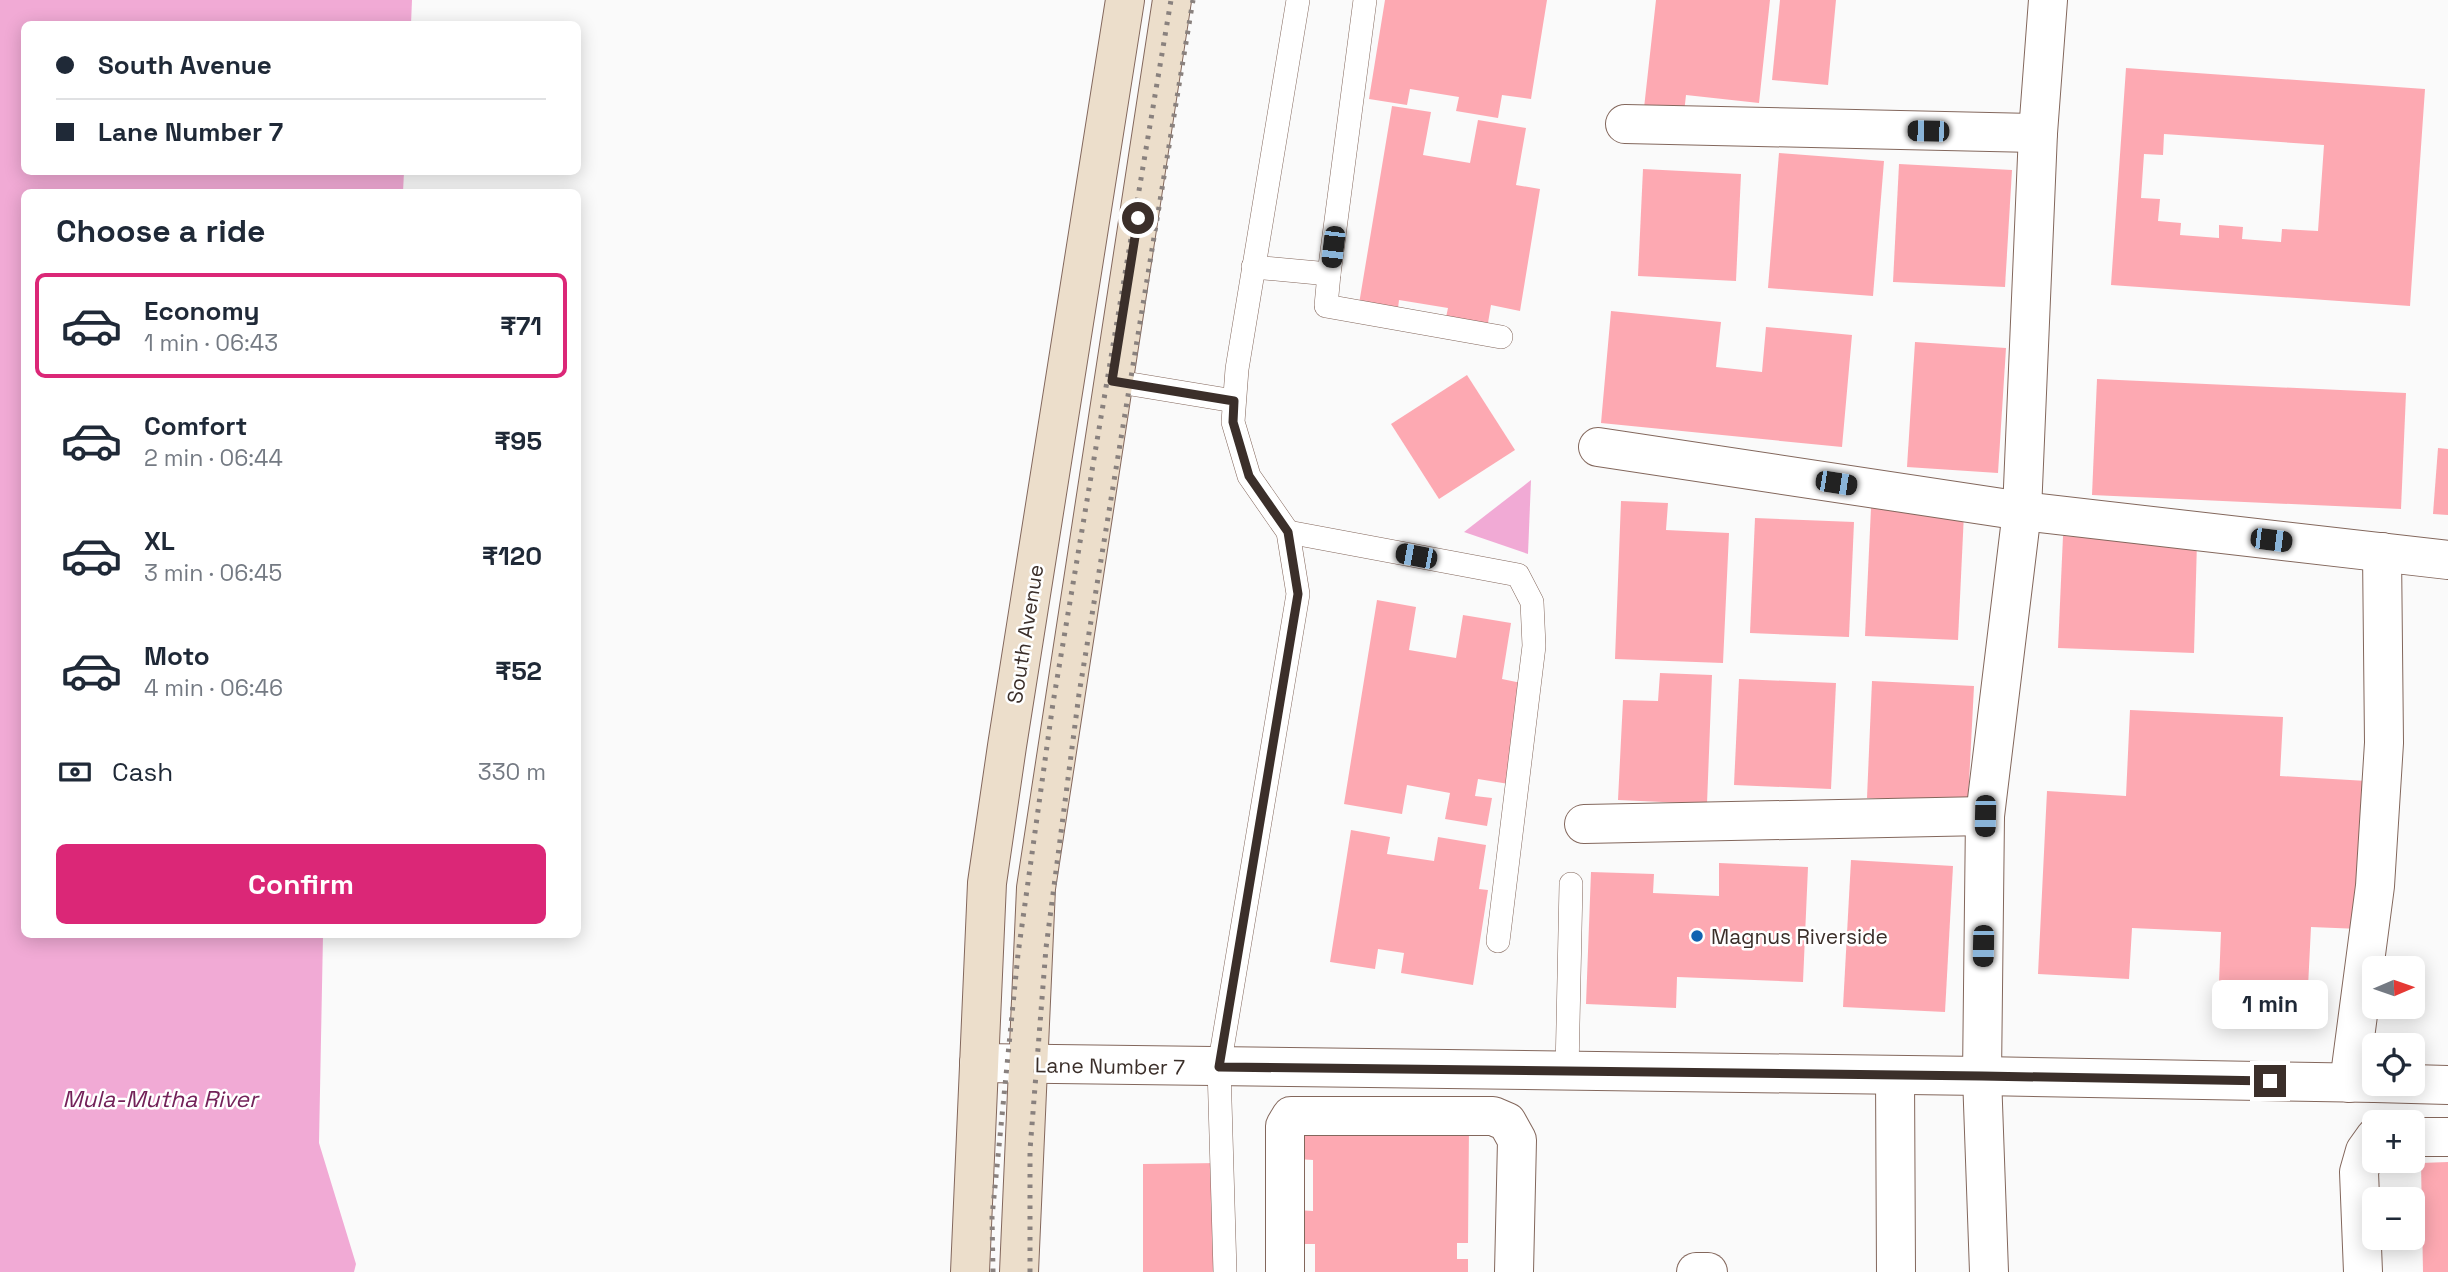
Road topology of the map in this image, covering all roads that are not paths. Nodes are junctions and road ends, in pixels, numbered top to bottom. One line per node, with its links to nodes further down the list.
1 (1125, 0): 23 (main road, South Avenue)
2 (1172, 0): 11 (main road)
3 (1298, 0): 8 (lane)
4 (1365, 0): 9 (lane)
5 (2048, 0): 7 (street)
6 (1625, 124): 7 (street)
7 (2038, 133): 14 (street)
8 (1253, 267): 9 (lane); 12 (lane)
9 (1329, 274): 10 (lane)
10 (1502, 337)
11 (1112, 381): 12 (lane); 24 (main road)
12 (1234, 401): 15 (lane)
13 (1598, 447): 14 (street)
14 (2022, 511): 16 (street); 18 (street)
15 (1288, 532): 21 (lane); 25 (lane)
16 (2382, 552): 17 (street); 22 (street)
17 (2448, 560)
18 (1985, 816): 19 (street); 28 (street)
19 (1584, 824)
20 (1571, 884): 26 (lane)
21 (1498, 941)
22 (2368, 1033)
23 (979, 1063): 24 (street, Lane Number 7); 35 (main road, South Avenue)
24 (1028, 1065): 25 (street, Lane Number 7); 36 (main road)
25 (1219, 1067): 26 (street, Lane Number 7); 37 (lane)
26 (1567, 1071): 27 (street, Lane Number 7)
27 (1895, 1075): 28 (street, Lane Number 7); 42 (street)
28 (1982, 1076): 29 (street, Lane Number 7); 43 (street)
29 (2362, 1083)
30 (2425, 1084): 31 (street, Lane Number 7)
31 (2448, 1085)
32 (2425, 1137): 33 (street)
33 (2448, 1137)
34 (2362, 1162): 44 (street)
35 (970, 1272)
36 (1019, 1272)
37 (1225, 1272)
38 (1285, 1272): 39 (street)
39 (1514, 1272)
40 (1696, 1272): 41 (street)
41 (1708, 1272)
42 (1896, 1272)
43 (1989, 1272)
44 (2363, 1272)

